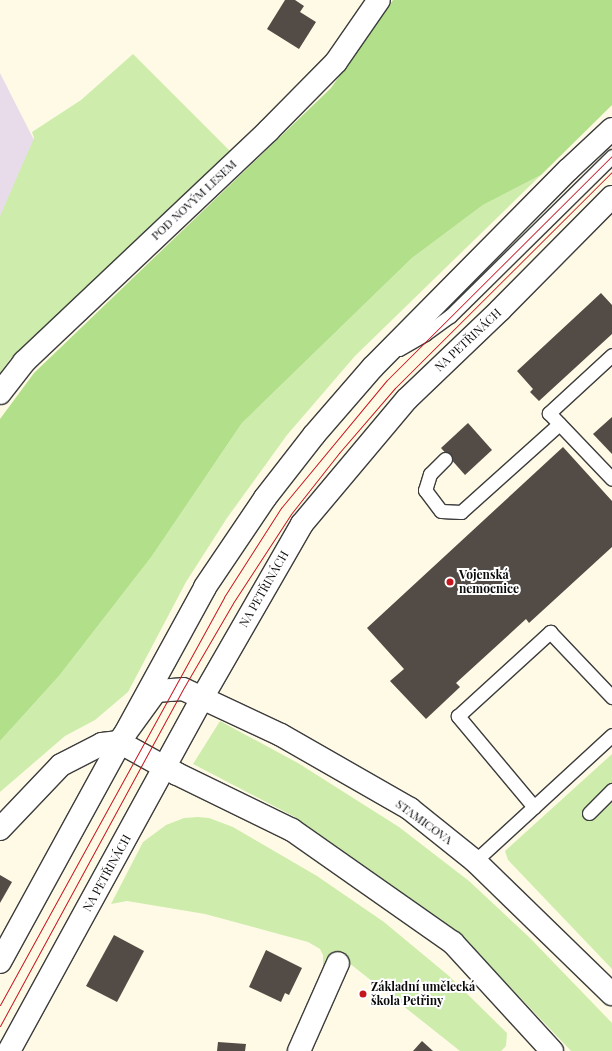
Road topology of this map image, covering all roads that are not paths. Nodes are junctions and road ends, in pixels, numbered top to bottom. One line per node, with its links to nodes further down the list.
1 (379, 0): 7 (street, POD NOVÝM LESEM)
2 (612, 129): 6 (street)
3 (612, 156): 6 (lane)
4 (612, 197): 12 (street, NA PETŘINÁCH)
5 (612, 355): 8 (lane)
6 (373, 368): 14 (street)
7 (0, 393)
8 (559, 424): 9 (lane); 10 (lane)
9 (445, 459)
10 (612, 479)
11 (612, 697): 17 (lane)
12 (202, 698): 14 (street, STAMICOVA); 15 (street, NA PETŘINÁCH); 20 (street, STAMICOVA)
13 (612, 735): 17 (lane)
14 (119, 742): 15 (street); 19 (street); 21 (street)
15 (164, 767): 24 (street); 25 (street, NA PETŘINÁCH)
16 (612, 790): 18 (lane)
17 (534, 807): 20 (lane)
18 (589, 812)
19 (0, 829)
20 (475, 861): 23 (street, STAMICOVA)
21 (0, 962)
22 (338, 963): 26 (street)
23 (612, 994)
24 (540, 1047)
25 (9, 1051)
26 (299, 1051)

